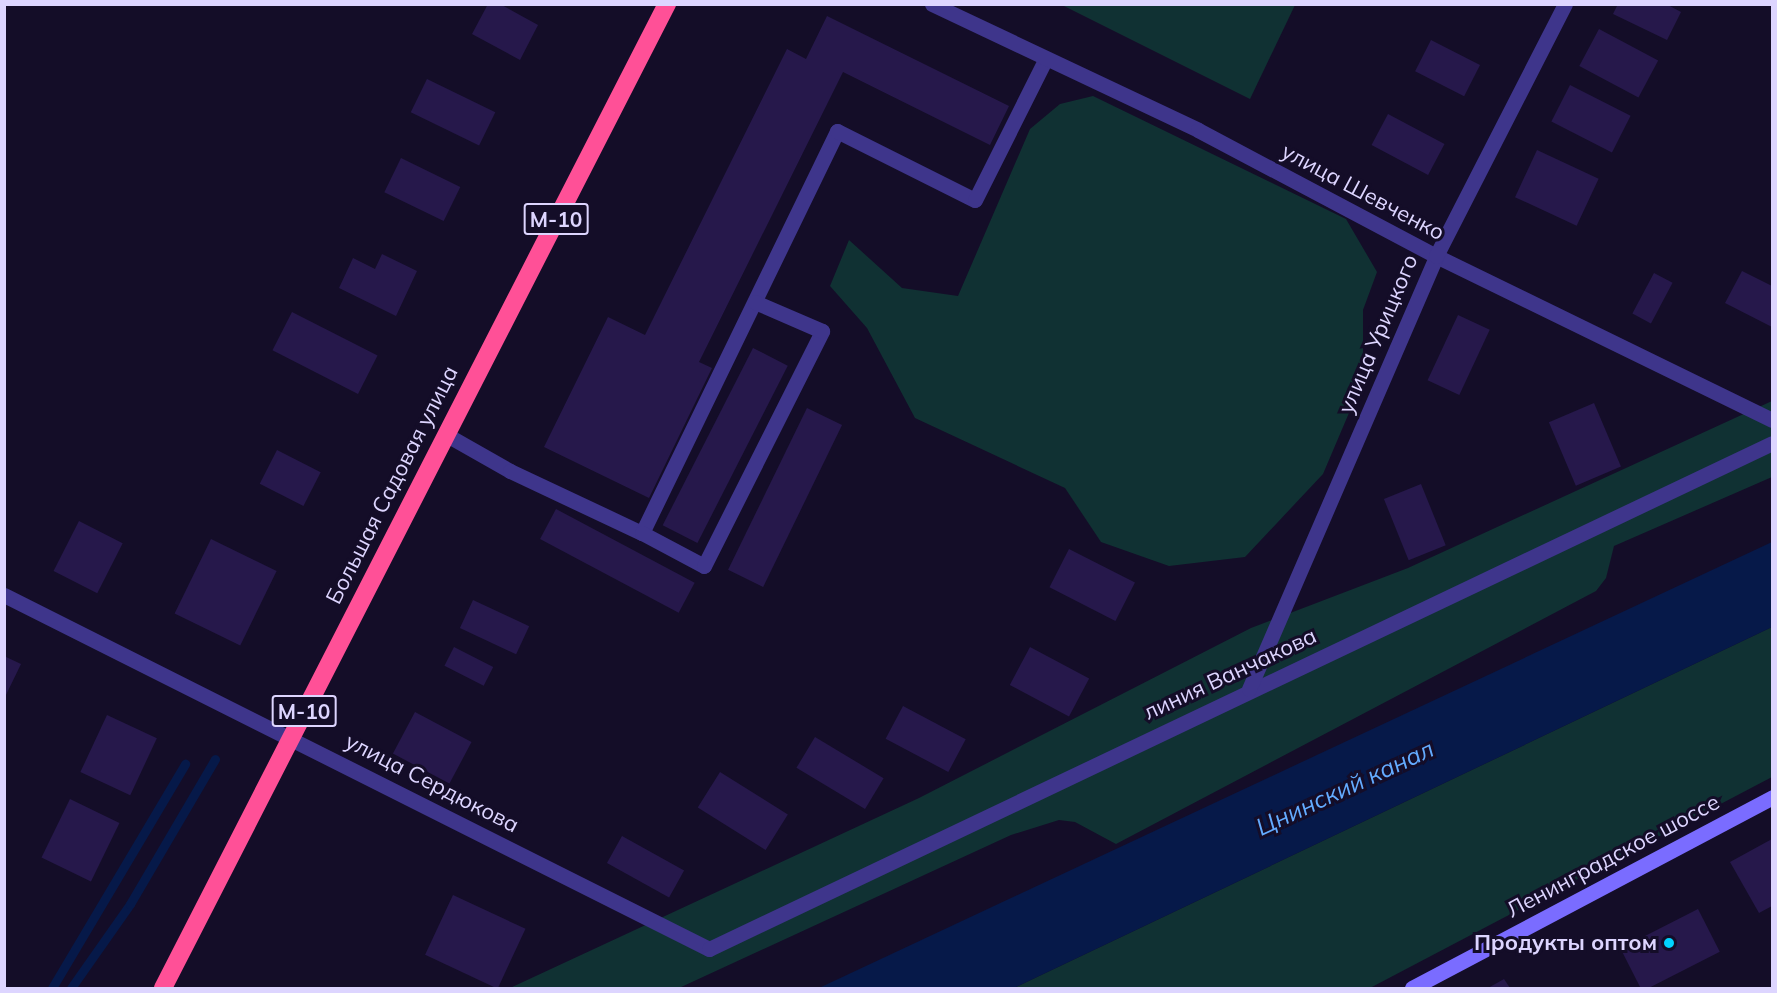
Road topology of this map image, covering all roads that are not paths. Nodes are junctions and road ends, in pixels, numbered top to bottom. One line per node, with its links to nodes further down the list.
1 (667, 4): 8 (highway, Большая Садовая улица / М-10)
2 (933, 4): 4 (street, улица Шевченко)
3 (1565, 4): 5 (street, улица Урицкого)
4 (1045, 60): 5 (street, улица Шевченко); 6 (street)
5 (1436, 256): 7 (street, улица Шевченко); 12 (street, улица Урицкого)
6 (755, 302): 10 (street); 10 (street)
7 (1773, 420)
8 (445, 434): 10 (street); 13 (highway, Большая Садовая улица / М-10)
9 (1773, 443): 12 (street, линия Ванчакова)
10 (642, 533)
11 (4, 595): 13 (street, улица Сердюкова)
12 (1249, 689): 15 (street, линия Ванчакова)
13 (290, 737): 15 (street, улица Сердюкова); 16 (highway, Большая Садовая улица / М-10)
14 (1773, 797): 17 (street, Ленинградское шоссе)
15 (709, 949)
16 (163, 988)
17 (1412, 988)

